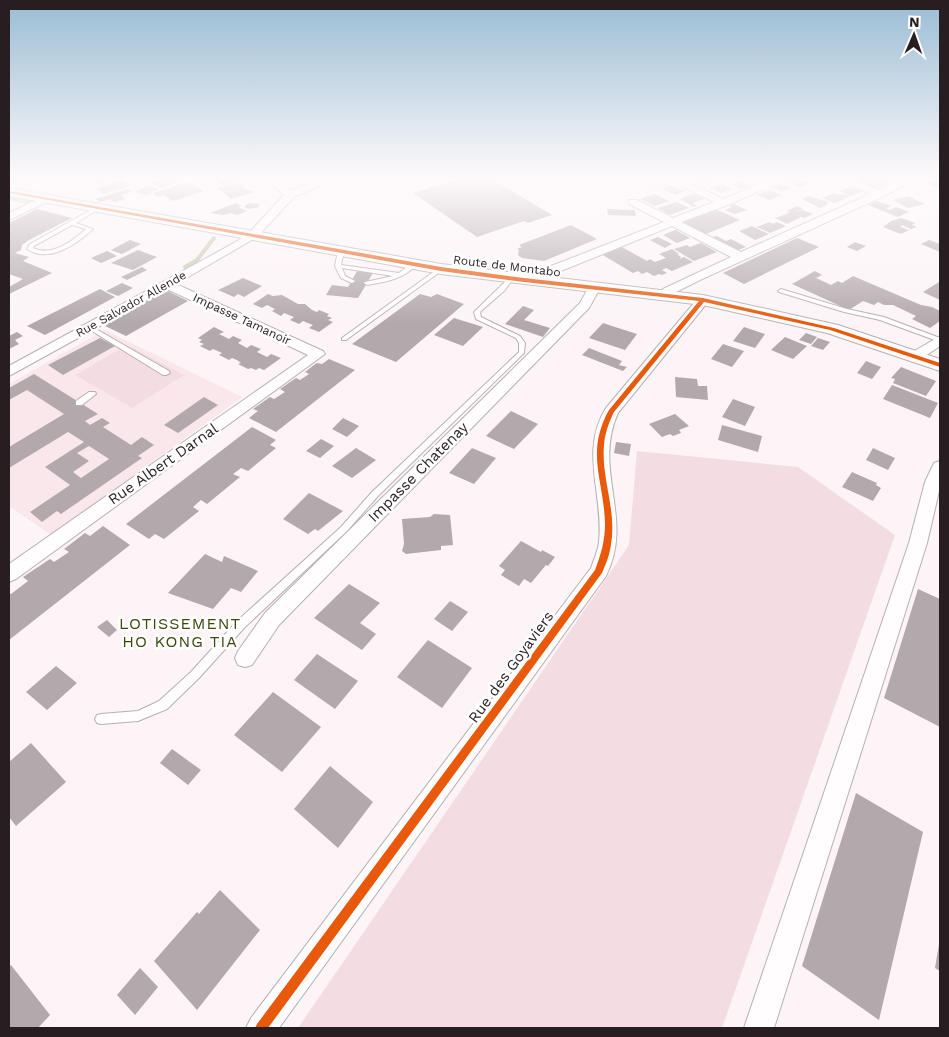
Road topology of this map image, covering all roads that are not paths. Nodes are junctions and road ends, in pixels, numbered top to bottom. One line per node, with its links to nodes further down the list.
1 (65, 226): 2 (lane)
2 (82, 226)
3 (204, 226): 8 (main road, Route de Montabo)
4 (261, 226): 8 (street, Rue Salvador Allende)
5 (663, 226): 18 (street)
6 (682, 226): 10 (street)
7 (809, 226): 10 (street)
8 (253, 235): 9 (main road, Route de Montabo); 19 (street, Rue Salvador Allende)
9 (341, 251): 11 (main road, Route de Montabo); 12 (lane)
10 (741, 257): 22 (street)
11 (414, 264): 13 (main road, Route de Montabo); 14 (lane)
12 (338, 266): 14 (lane); 16 (lane)
13 (441, 269): 15 (main road, Route de Montabo); 25 (lane)
14 (400, 275): 17 (lane)
15 (510, 279): 18 (main road, Route de Montabo); 37 (lane)
16 (352, 281)
17 (367, 282)
18 (548, 283): 20 (main road, Route de Montabo)
19 (166, 284): 24 (street, Rue Salvador Allende); 27 (street, Impasse Tamanoir)
20 (594, 288): 22 (main road, Route de Montabo); 36 (street, Impasse Chatenay)
21 (781, 291): 26 (lane)
22 (665, 296): 23 (main road, Route de Montabo)
23 (703, 300): 28 (main road, Route de Montabo); 38 (street, Rue des Goyaviers)
24 (89, 328): 30 (street, Rue Salvador Allende); 31 (lane)
25 (344, 339)
26 (940, 340): 28 (street)
27 (318, 354): 35 (street, Rue Albert Darnal)
28 (916, 356): 29 (main road, Route de Montabo)
29 (940, 365)
30 (9, 372)
31 (166, 373)
32 (92, 394): 33 (lane)
33 (80, 403)
34 (940, 467): 39 (street)
35 (12, 567)
36 (245, 658)
37 (101, 719)
38 (261, 1028)
39 (759, 1028)

